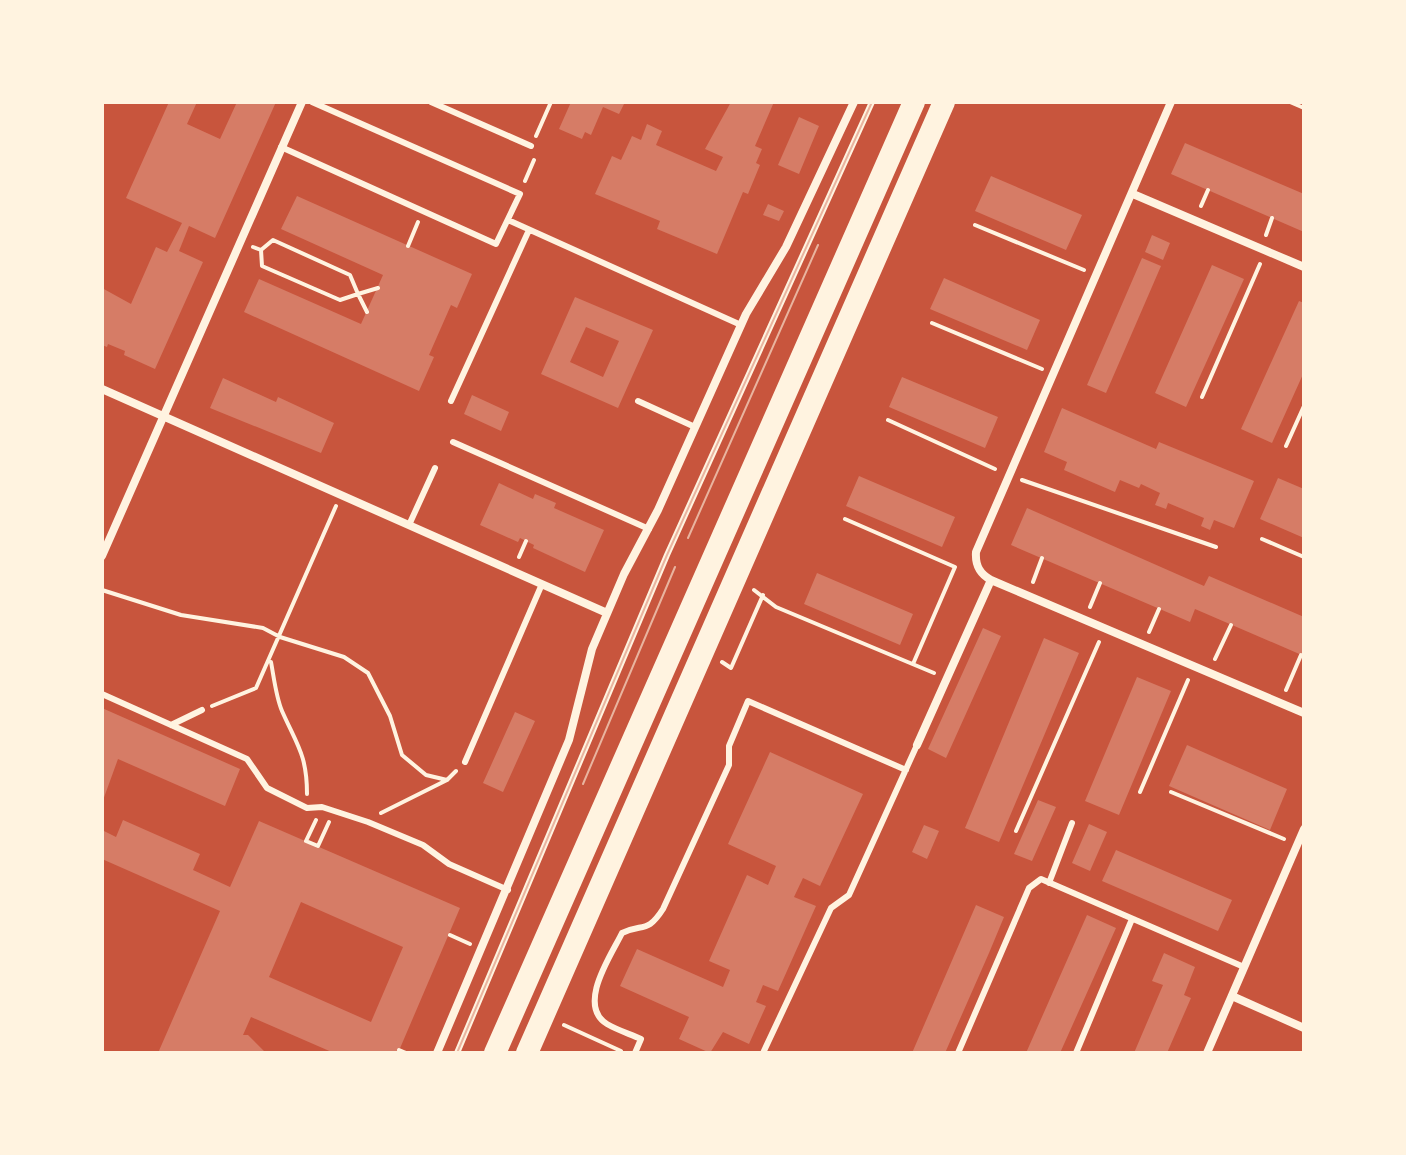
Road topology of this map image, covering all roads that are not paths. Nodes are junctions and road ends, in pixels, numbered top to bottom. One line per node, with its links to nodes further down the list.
1 (302, 102): 10 (street)
2 (312, 102): 12 (lane)
3 (431, 102): 9 (lane)
4 (854, 102): 15 (street)
5 (872, 102): 45 (lane)
6 (914, 102): 46 (highway)
7 (944, 102): 47 (highway)
8 (1171, 102): 11 (street)
9 (531, 146)
10 (281, 147): 12 (lane); 19 (street)
11 (1133, 194): 14 (street); 26 (street)
12 (508, 220): 13 (lane)
13 (529, 230): 15 (lane); 17 (lane)
14 (1304, 267)
15 (741, 325): 20 (street)
16 (102, 389): 19 (street)
17 (451, 401)
18 (638, 401): 20 (lane)
19 (164, 416): 23 (street); 25 (street)
20 (695, 427): 24 (street)
21 (453, 442): 24 (lane)
22 (435, 468): 23 (lane)
23 (409, 525): 27 (street)
24 (649, 529): 28 (street)
25 (102, 556)
26 (991, 580): 31 (street); 33 (street)
27 (542, 584): 28 (street); 34 (lane)
28 (607, 613): 39 (street)
29 (102, 694): 32 (lane)
30 (202, 710): 32 (lane)
31 (1304, 713)
32 (171, 725): 39 (lane)
33 (917, 745): 35 (lane)
34 (465, 762)
35 (906, 770): 48 (lane); 49 (lane)
36 (1072, 823): 38 (lane)
37 (1304, 829): 41 (street)
38 (1049, 883): 40 (lane); 50 (lane)
39 (508, 890): 44 (street)
40 (1132, 919): 41 (lane); 51 (lane)
41 (1244, 967): 42 (street)
42 (1232, 996): 43 (street); 52 (street)
43 (1304, 1028)
44 (437, 1053)
45 (457, 1053)
46 (495, 1053)
47 (527, 1053)
48 (635, 1053)
49 (763, 1053)
50 (958, 1053)
51 (1076, 1053)
52 (1207, 1053)

